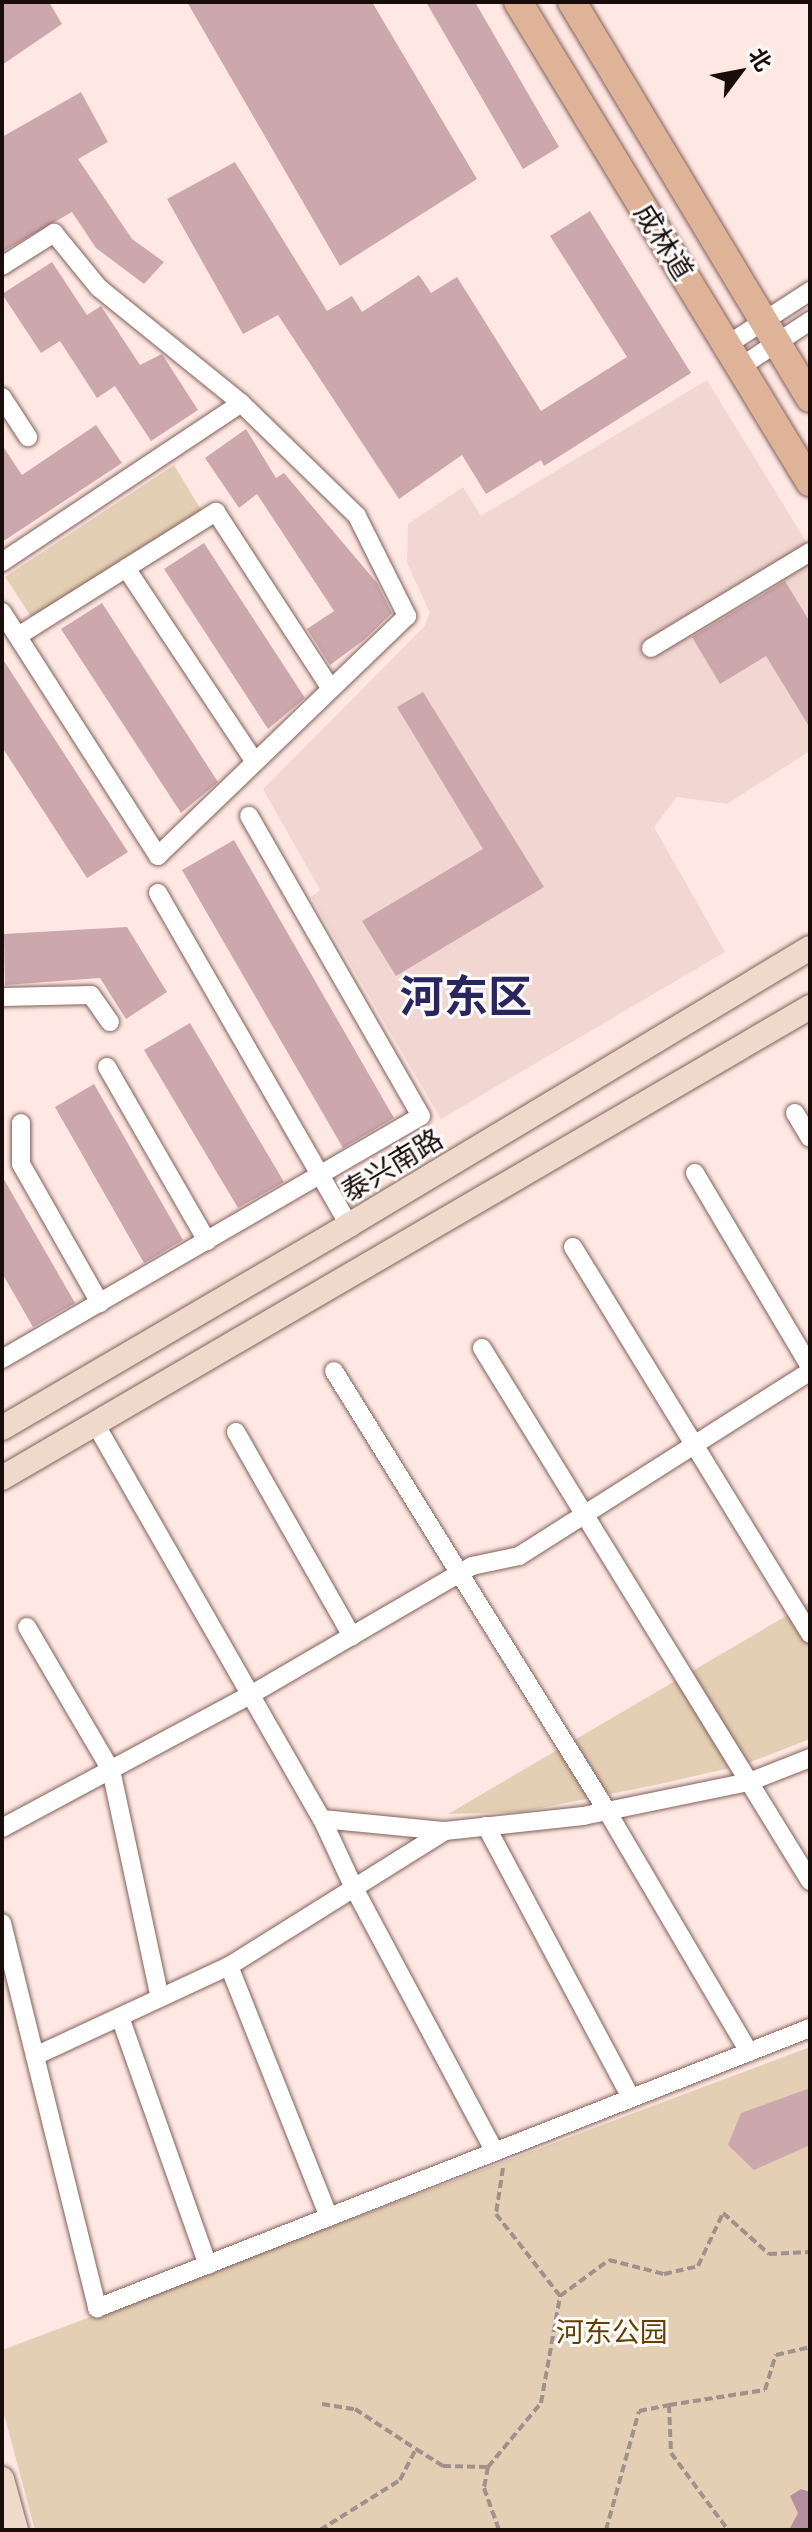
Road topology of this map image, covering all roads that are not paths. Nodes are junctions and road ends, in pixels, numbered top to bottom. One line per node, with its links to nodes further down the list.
1 (518, 2): 7 (main road, 成林道)
2 (572, 2): 6 (main road, 成林道)
3 (2, 266): 10 (street)
4 (810, 291): 6 (street)
5 (810, 321): 6 (street)
6 (770, 332): 7 (street); 7 (street); 9 (main road, 成林道)
7 (734, 356): 12 (main road, 成林道)
8 (2, 397): 11 (street)
9 (810, 398)
10 (241, 403): 14 (street); 19 (street)
11 (28, 437)
12 (810, 482)
13 (810, 552): 18 (street)
14 (2, 562)
15 (126, 568): 17 (street); 19 (street); 20 (street)
16 (2, 612): 17 (street)
17 (18, 636): 20 (street)
18 (651, 648)
19 (331, 689): 20 (street)
20 (255, 762)
21 (249, 816): 32 (street)
22 (158, 893): 32 (street)
23 (810, 948): 33 (main road, 泰兴南路)
24 (2, 997): 26 (street)
25 (810, 1007): 41 (main road)
26 (110, 1022)
27 (107, 1067): 34 (street)
28 (795, 1113): 30 (street)
29 (21, 1123): 36 (street)
30 (810, 1138)
31 (695, 1173): 39 (street)
32 (320, 1175): 33 (street); 34 (street)
33 (349, 1225): 42 (main road, 泰兴南路)
34 (207, 1241): 36 (street)
35 (573, 1247): 44 (street)
36 (100, 1303): 38 (street)
37 (482, 1348): 46 (street)
38 (2, 1359)
39 (810, 1369): 44 (street)
40 (334, 1371): 47 (street)
41 (96, 1425): 45 (main road); 51 (street)
42 (2, 1428)
43 (236, 1432): 50 (street)
44 (695, 1444): 46 (street); 49 (street)
45 (2, 1478)
46 (583, 1516): 47 (street); 54 (street)
47 (458, 1573): 50 (street); 55 (street)
48 (27, 1627): 53 (street)
49 (810, 1634)
50 (352, 1636): 51 (street)
51 (252, 1694): 53 (street); 56 (street)
52 (810, 1758): 54 (street)
53 (111, 1770): 58 (street); 64 (street)
54 (749, 1782): 55 (street); 60 (street)
55 (607, 1811): 57 (street); 67 (street)
56 (322, 1819): 59 (street); 61 (street)
57 (486, 1826): 59 (street); 69 (street)
58 (2, 1828)
59 (445, 1831): 61 (street)
60 (810, 1881)
61 (354, 1888): 63 (street); 70 (street)
62 (2, 1923): 68 (street)
63 (229, 1966): 64 (street); 71 (street)
64 (160, 1998): 65 (street)
65 (120, 2017): 68 (street); 72 (street)
66 (810, 2028): 67 (street)
67 (749, 2052): 69 (street)
68 (35, 2056): 72 (street)
69 (631, 2098): 70 (street)
70 (499, 2157): 71 (street)
71 (329, 2217): 72 (street)
72 (208, 2265)
73 (2, 2479): 74 (main road)
74 (16, 2530)

